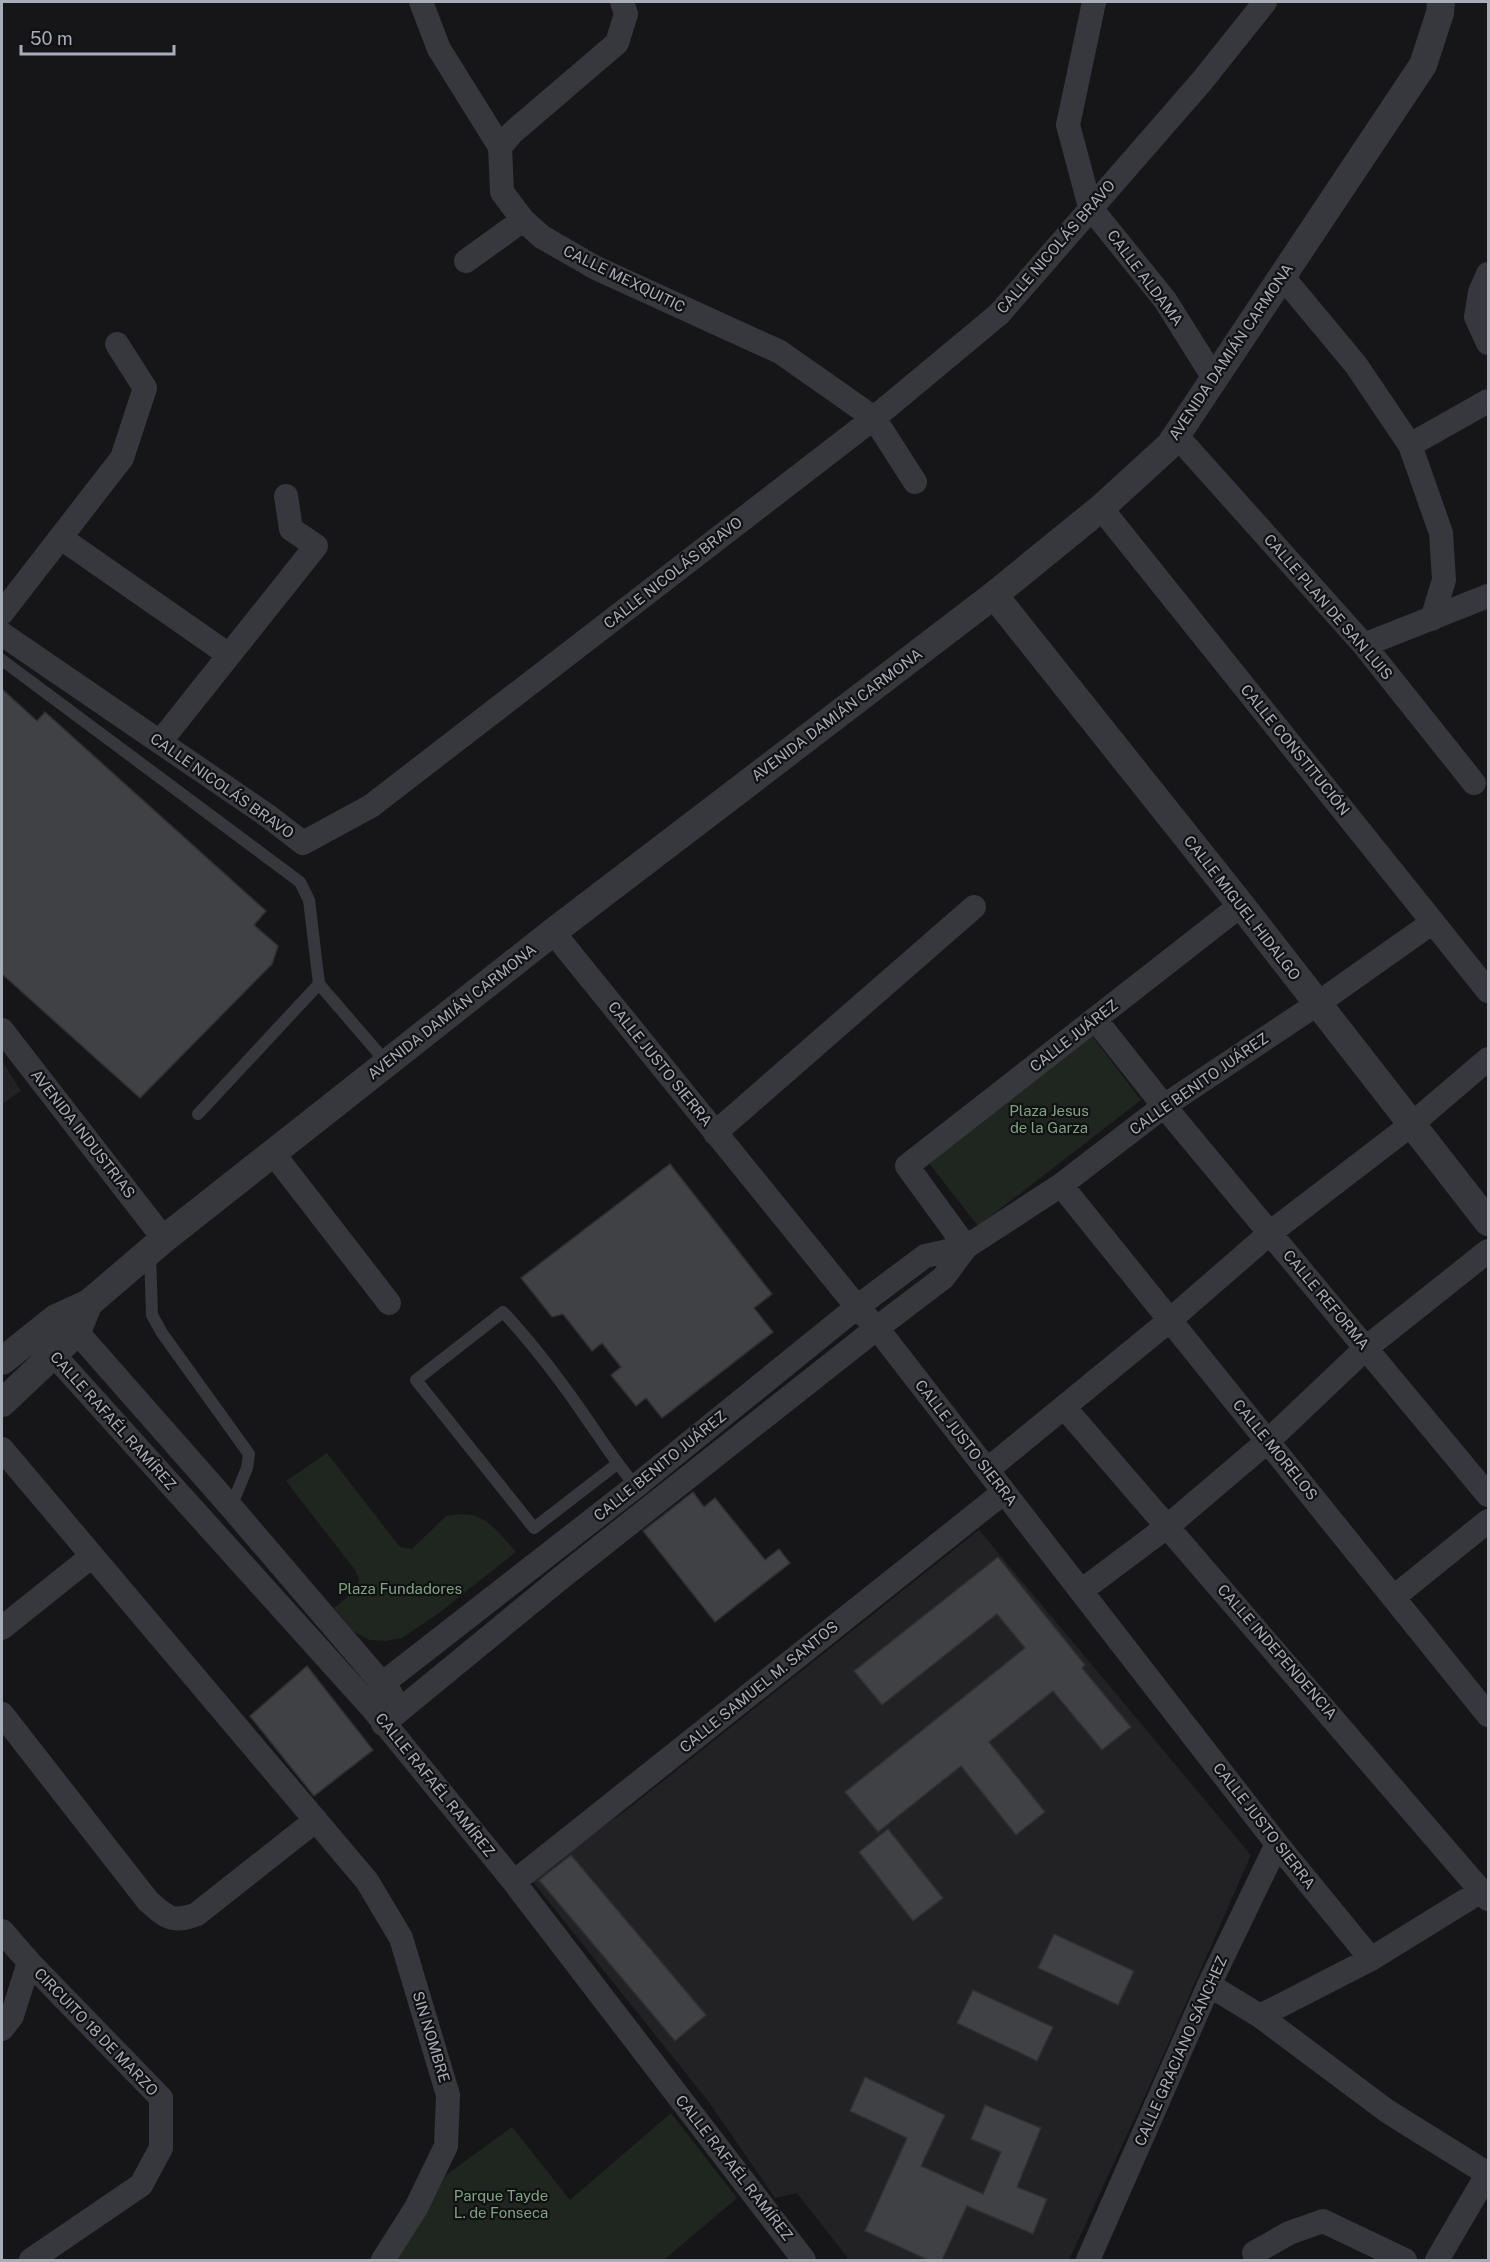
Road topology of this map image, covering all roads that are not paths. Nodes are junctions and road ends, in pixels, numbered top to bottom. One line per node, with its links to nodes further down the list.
1 (421, 2): 6 (street, CALLE MEXQUITIC)
2 (622, 2): 6 (street)
3 (1094, 2): 7 (street, CALLE ALDAMA)
4 (1264, 2): 7 (street, CALLE NICOLÁS BRAVO)
5 (1440, 2): 11 (street, AVENIDA DAMIÁN CARMONA)
6 (500, 147): 8 (street, CALLE MEXQUITIC)
7 (1090, 207): 14 (street, CALLE ALDAMA); 16 (street, CALLE NICOLÁS BRAVO)
8 (523, 219): 9 (street); 16 (street, CALLE MEXQUITIC)
9 (466, 261)
10 (1488, 274): 12 (street)
11 (1282, 276): 14 (street, AVENIDA DAMIÁN CARMONA); 18 (street)
12 (1488, 343)
13 (117, 344): 22 (street)
14 (1214, 378): 17 (street, AVENIDA DAMIÁN CARMONA)
15 (1488, 401): 18 (street)
16 (874, 418): 19 (street, CALLE MEXQUITIC); 31 (street, CALLE NICOLÁS BRAVO)
17 (1176, 435): 21 (street, AVENIDA DAMIÁN CARMONA); 28 (street, CALLE PLAN DE SAN LUIS)
18 (1410, 446): 26 (street)
19 (915, 482)
20 (286, 496): 29 (street)
21 (1101, 508): 23 (street, AVENIDA DAMIÁN CARMONA); 35 (street, CALLE CONSTITUCIÓN)
22 (61, 538): 25 (street); 29 (street)
23 (994, 595): 33 (street, CALLE MIGUEL HIDALGO); 36 (street, AVENIDA DAMIÁN CARMONA)
24 (1488, 596): 26 (street)
25 (2, 613)
26 (1432, 619): 28 (street)
27 (2, 634): 31 (street, CALLE NICOLÁS BRAVO)
28 (1364, 645): 32 (street, CALLE PLAN DE SAN LUIS)
29 (229, 655): 31 (street)
30 (2, 660): 37 (lane)
31 (160, 742)
32 (1474, 783)
33 (1241, 905): 39 (street, CALLE MIGUEL HIDALGO); 40 (street, CALLE JUÁREZ)
34 (974, 907): 47 (street)
35 (1433, 922): 38 (street, CALLE CONSTITUCIÓN); 39 (street, CALLE BENITO JUÁREZ)
36 (553, 932): 43 (street, AVENIDA DAMIÁN CARMONA); 47 (street, CALLE JUSTO SIERRA)
37 (319, 984): 43 (lane); 45 (lane)
38 (1488, 991)
39 (1317, 1004): 44 (street, CALLE BENITO JUÁREZ); 46 (street, CALLE MIGUEL HIDALGO)
40 (1095, 1019): 44 (street, CALLE REFORMA); 53 (street, CALLE JUÁREZ)
41 (2, 1030): 52 (street, AVENIDA INDUSTRIAS)
42 (1488, 1059): 46 (street)
43 (387, 1063): 48 (street, AVENIDA DAMIÁN CARMONA)
44 (1164, 1106): 49 (street, CALLE BENITO JUÁREZ); 51 (street, CALLE REFORMA)
45 (198, 1114)
46 (1412, 1124): 50 (street, CALLE MIGUEL HIDALGO); 51 (street)
47 (716, 1133): 56 (street, CALLE JUSTO SIERRA)
48 (273, 1153): 52 (street, AVENIDA DAMIÁN CARMONA); 55 (street)
49 (1062, 1185): 53 (street, CALLE BENITO JUÁREZ); 57 (street, CALLE MORELOS)
50 (1488, 1222)
51 (1270, 1233): 57 (street); 61 (street, CALLE REFORMA)
52 (157, 1245): 58 (street, AVENIDA DAMIÁN CARMONA); 73 (lane)
53 (966, 1247): 56 (street, CALLE BENITO JUÁREZ); 59 (street, CALLE BENITO JUÁREZ)
54 (1488, 1251): 61 (street)
55 (389, 1303)
56 (857, 1307): 59 (street, CALLE JUSTO SIERRA); 70 (street, CALLE BENITO JUÁREZ)
57 (1170, 1320): 65 (street); 66 (street, CALLE MORELOS)
58 (67, 1325): 60 (street); 62 (street); 73 (street, CALLE RAFAÉL RAMÍREZ)
59 (876, 1328): 69 (street, CALLE JUSTO SIERRA); 78 (street, CALLE BENITO JUÁREZ)
60 (33, 1337): 62 (street, CALLE RAFAÉL RAMÍREZ); 63 (street)
61 (1366, 1348): 66 (street); 72 (street, CALLE REFORMA)
62 (54, 1355): 64 (street); 86 (street, CALLE RAFAÉL RAMÍREZ)
63 (2, 1361)
64 (2, 1403)
65 (1064, 1407): 69 (street); 75 (street, CALLE INDEPENDENCIA)
66 (1268, 1441): 75 (street); 80 (street, CALLE MORELOS)
67 (2, 1449): 76 (street, SIN NOMBRE)
68 (617, 1464): 68 (lane); 70 (lane)
69 (987, 1470): 71 (street, CALLE JUSTO SIERRA)
70 (636, 1486): 77 (street, CALLE BENITO JUÁREZ)
71 (1004, 1492): 79 (street, CALLE JUSTO SIERRA); 89 (street, CALLE SAMUEL M. SANTOS)
72 (1488, 1495)
73 (231, 1507): 82 (street, CALLE RAFAÉL RAMÍREZ)
74 (1488, 1521): 80 (street)
75 (1168, 1526): 79 (street); 90 (street, CALLE INDEPENDENCIA)
76 (92, 1557): 81 (street); 87 (street, SIN NOMBRE)
77 (546, 1557): 78 (street); 82 (street, CALLE BENITO JUÁREZ)
78 (562, 1577): 83 (street, CALLE BENITO JUÁREZ)
79 (1081, 1591): 88 (street, CALLE JUSTO SIERRA)
80 (1394, 1597): 85 (street, CALLE MORELOS)
81 (2, 1628)
82 (382, 1684): 83 (street, CALLE RAFAÉL RAMÍREZ); 86 (street, CALLE BENITO JUÁREZ)
83 (403, 1705): 86 (street, CALLE BENITO JUÁREZ)
84 (2, 1714): 87 (street)
85 (1488, 1715)
86 (377, 1716): 89 (street, CALLE RAFAÉL RAMÍREZ)
87 (316, 1820): 100 (street, SIN NOMBRE)
88 (1277, 1844): 92 (street, CALLE JUSTO SIERRA); 94 (street, CALLE GRACIANO SÁNCHEZ)
89 (514, 1882): 101 (street, CALLE RAFAÉL RAMÍREZ)
90 (1485, 1895): 92 (street)
91 (2, 1931): 93 (street, CIRCUITO 18 DE MARZO)
92 (1371, 1959): 95 (street)
93 (29, 1962): 96 (street); 99 (street, CIRCUITO 18 DE MARZO)
94 (1209, 1985): 95 (street); 102 (street, CALLE GRACIANO SÁNCHEZ)
95 (1260, 2016): 97 (street)
96 (2, 2029)
97 (1488, 2174): 104 (street)
98 (1254, 2253): 103 (street)
99 (31, 2260)
100 (383, 2260)
101 (804, 2260)
102 (1088, 2260)
103 (1405, 2260)
104 (1437, 2260)

